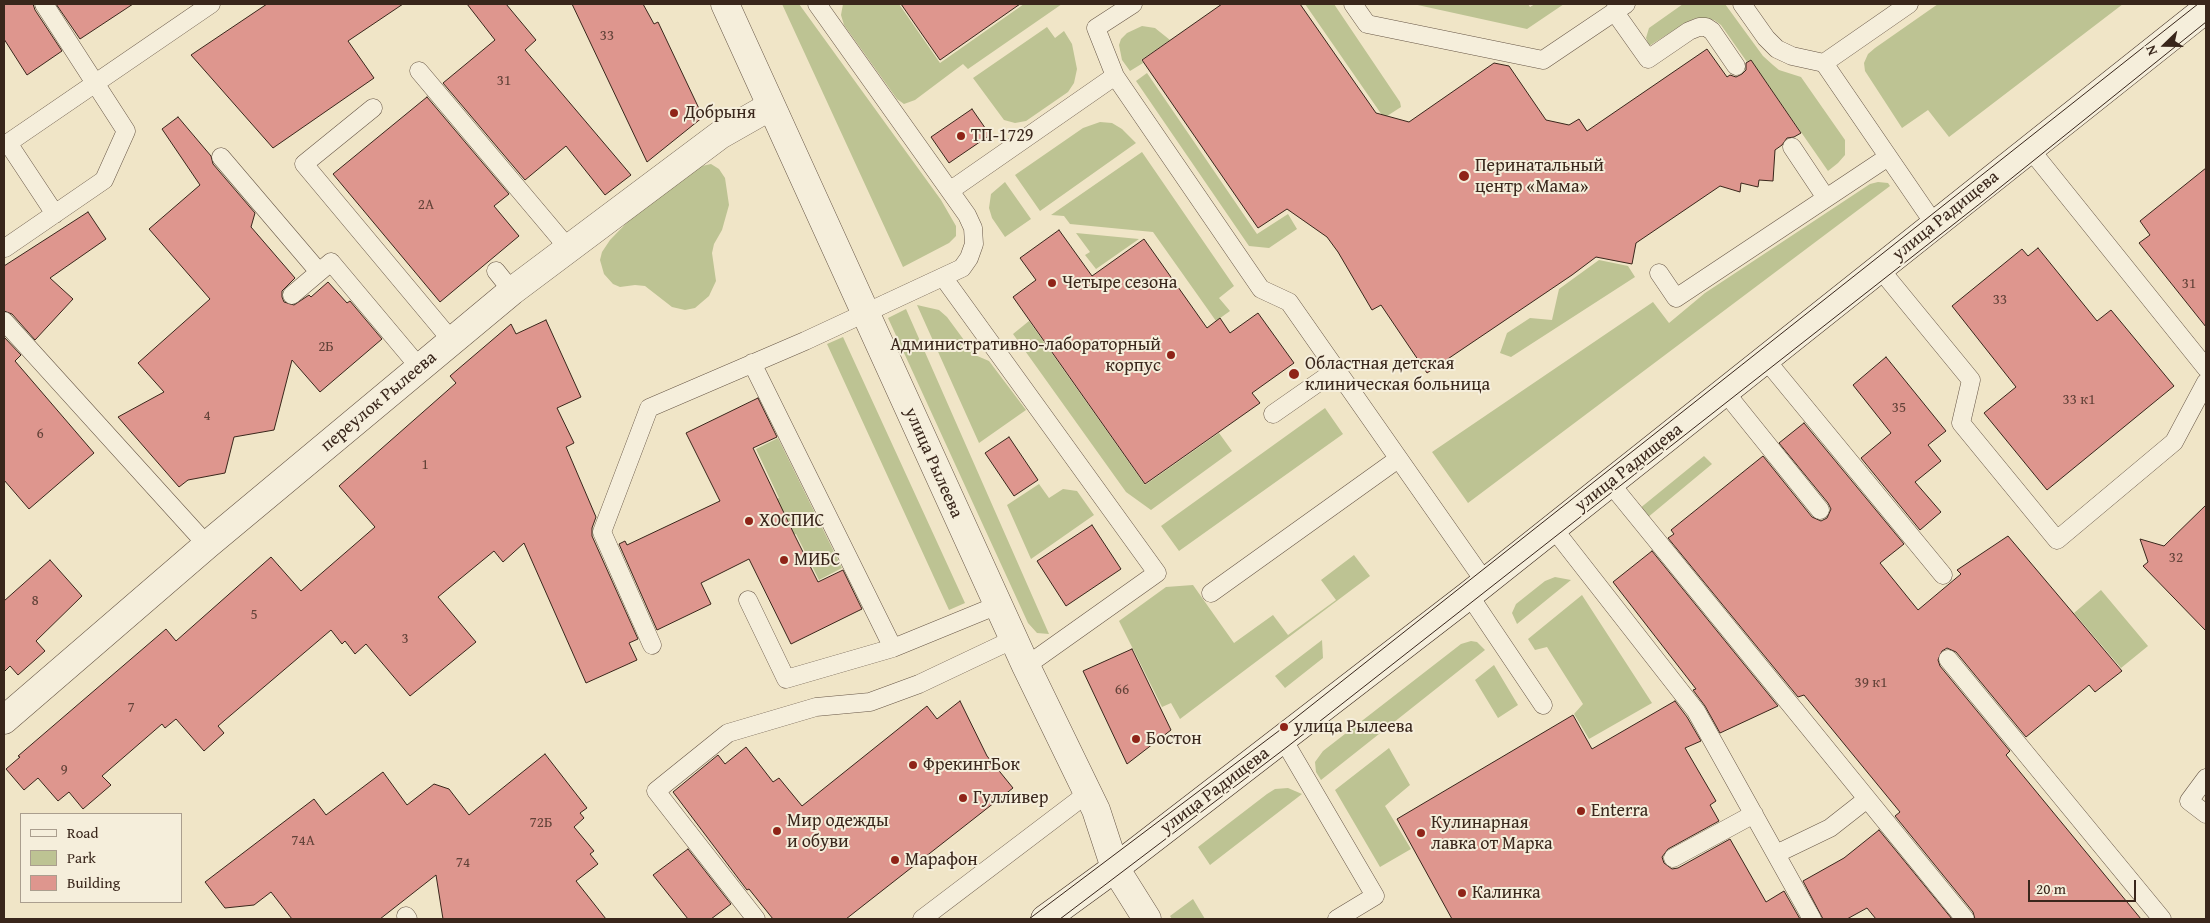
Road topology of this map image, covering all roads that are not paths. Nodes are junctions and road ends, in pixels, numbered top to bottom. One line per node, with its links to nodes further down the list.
1 (44, 4): 15 (lane)
2 (211, 4): 15 (lane)
3 (725, 4): 16 (street, улица Рылеева)
4 (819, 4): 22 (lane)
5 (1133, 4): 14 (lane)
6 (1353, 4): 9 (lane)
7 (1742, 4): 11 (lane)
8 (1909, 4): 11 (lane)
9 (1620, 8): 12 (lane)
10 (2206, 9): 19 (street, улица Радищева)
11 (1824, 63): 21 (lane)
12 (1736, 66)
13 (419, 71): 27 (lane)
14 (1115, 76): 22 (lane); 40 (lane)
15 (95, 84): 24 (lane); 24 (lane)
16 (770, 106): 27 (street, переулок Рылеева); 33 (street, улица Рылеева)
17 (373, 108): 35 (lane)
18 (1792, 148): 23 (lane)
19 (2030, 149): 25 (street, улица Радищева); 39 (lane)
20 (221, 157): 29 (lane)
21 (1888, 157): 23 (lane); 25 (lane)
22 (951, 190): 31 (lane)
23 (1826, 198): 30 (lane)
24 (55, 214): 26 (lane)
25 (1935, 225): 28 (street, улица Радищева)
26 (6, 248)
27 (569, 249): 35 (street, переулок Рылеева)
28 (1880, 269): 36 (street, улица Радищева); 41 (lane)
29 (319, 272): 32 (lane); 38 (lane)
30 (1659, 273)
31 (943, 277): 33 (lane); 58 (lane)
32 (292, 295)
33 (865, 313): 37 (lane); 53 (street, улица Рылеева)
34 (4, 321): 48 (lane)
35 (452, 341): 38 (street, переулок Рылеева)
36 (1766, 360): 42 (street, улица Радищева); 49 (lane)
37 (752, 363): 55 (lane); 56 (lane)
38 (420, 368): 48 (street, переулок Рылеева)
39 (2206, 368)
40 (1336, 370): 43 (lane); 44 (lane)
41 (2206, 382)
42 (1725, 392): 45 (street, улица Радищева); 46 (lane)
43 (1273, 414)
44 (1398, 459): 50 (lane); 51 (lane)
45 (1610, 483): 47 (street, улица Радищева); 64 (lane)
46 (1820, 510)
47 (1553, 528): 50 (street, улица Радищева); 65 (lane)
48 (207, 545): 60 (street, переулок Рылеева)
49 (1942, 575)
50 (1477, 588): 59 (lane); 61 (street, улица Радищева)
51 (1211, 593)
52 (748, 600): 56 (lane)
53 (998, 605): 54 (street, улица Рылеева); 56 (lane)
54 (1014, 639): 58 (street, улица Рылеева); 72 (lane)
55 (652, 645)
56 (893, 648)
57 (1948, 659): 77 (lane)
58 (1026, 666): 63 (street, улица Рылеева)
59 (1543, 706)
60 (4, 720)
61 (1283, 739): 69 (street, улица Радищева); 70 (lane)
62 (2206, 778): 66 (lane)
63 (1088, 793): 69 (street, улица Рылеева); 71 (lane)
64 (1867, 799): 67 (lane); 76 (lane)
65 (1754, 814): 67 (lane); 68 (lane)
66 (2206, 814)
67 (1776, 854): 75 (lane)
68 (1673, 858)
69 (1115, 868): 73 (street, улица Радищева); 74 (street, улица Рылеева)
70 (1349, 916)
71 (929, 917)
72 (756, 919)
73 (1045, 919)
74 (1147, 919)
75 (1812, 919)
76 (1965, 919)
77 (2162, 919)

